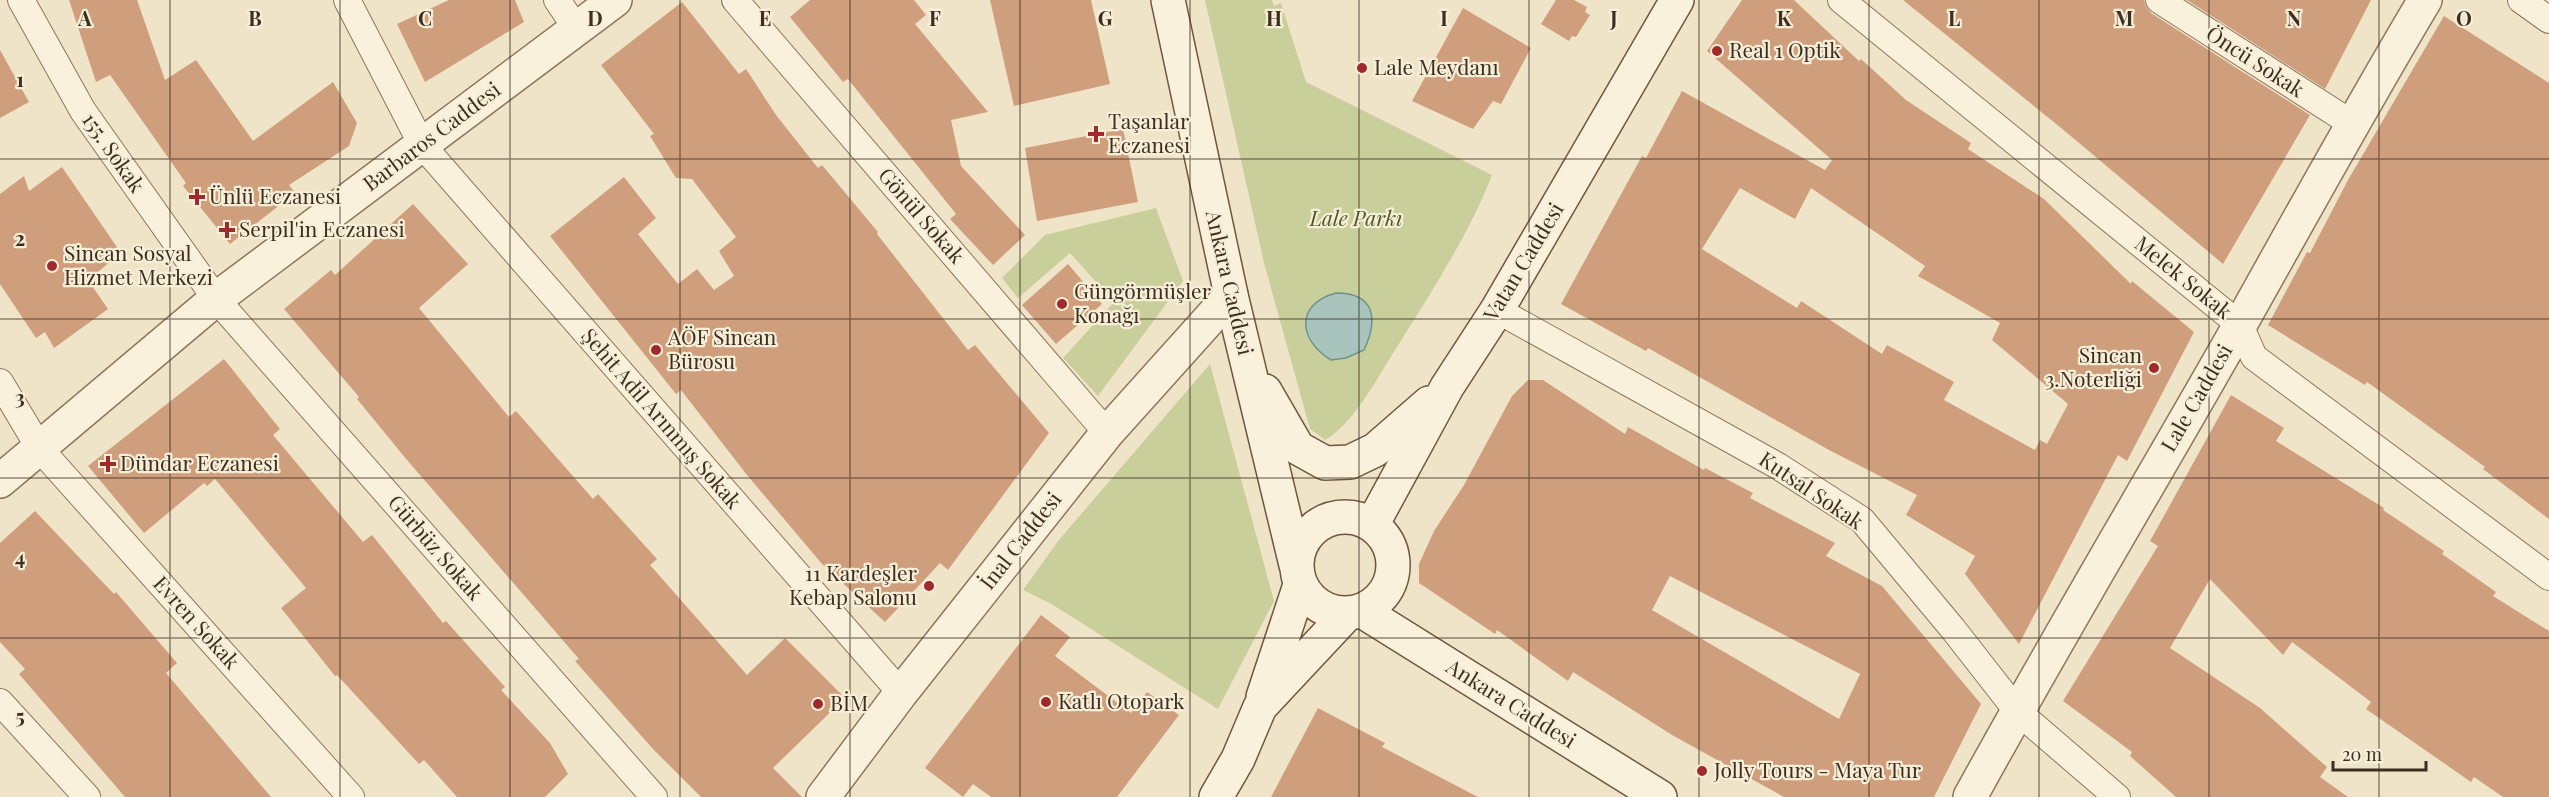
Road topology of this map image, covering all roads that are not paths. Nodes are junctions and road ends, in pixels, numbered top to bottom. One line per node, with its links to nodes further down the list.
1 (21, 0): 17 (street, 155. Sokak)
2 (347, 0): 15 (street, Şehit Adil Arınmış Sokak)
3 (557, 0): 13 (street)
4 (615, 0): 13 (main road, Barbaros Caddesi)
5 (735, 0): 23 (street, Gönül Sokak)
6 (1168, 0): 16 (main road, Ankara Caddesi)
7 (1677, 0): 18 (main road, Vatan Caddesi)
8 (1841, 0): 19 (street, Melek Sokak)
9 (2158, 0): 14 (street, Öncü Sokak)
10 (2425, 0): 14 (main road, Lale Caddesi)
11 (2521, 0): 12 (street)
12 (2549, 20)
13 (576, 28): 15 (main road, Barbaros Caddesi)
14 (2351, 123): 19 (main road, Lale Caddesi)
15 (422, 146): 17 (main road, Barbaros Caddesi); 30 (street, Şehit Adil Arınmış Sokak)
16 (1231, 295): 20 (main road, Ankara Caddesi); 23 (main road, İnal Caddesi)
17 (216, 299): 24 (main road, Barbaros Caddesi); 36 (street, Gürbüz Sokak)
18 (1497, 310): 22 (main road, Vatan Caddesi); 33 (street, Kutsal Sokak)
19 (2240, 325): 28 (street, Melek Sokak); 33 (main road, Lale Caddesi)
20 (1247, 361): 22 (main road); 27 (main road, Ankara Caddesi)
21 (0, 382): 24 (street, Evren Sokak)
22 (1447, 387): 26 (main road, Vatan Caddesi)
23 (1107, 433): 30 (main road, İnal Caddesi)
24 (40, 449): 25 (main road, Barbaros Caddesi); 35 (street, Evren Sokak)
25 (0, 481)
26 (1372, 525): 27 (main road); 29 (main road)
27 (1298, 575): 29 (main road); 32 (main road)
28 (2549, 577)
29 (1354, 612): 32 (main road); 39 (main road, Ankara Caddesi)
30 (901, 693): 37 (main road, İnal Caddesi)
31 (0, 702): 34 (street)
32 (1260, 707): 38 (main road)
33 (2017, 711): 40 (main road, Lale Caddesi); 41 (street, Kutsal Sokak)
34 (87, 797)
35 (351, 797)
36 (654, 797)
37 (823, 797)
38 (1216, 797)
39 (1660, 797)
40 (1970, 797)
41 (2117, 797)

